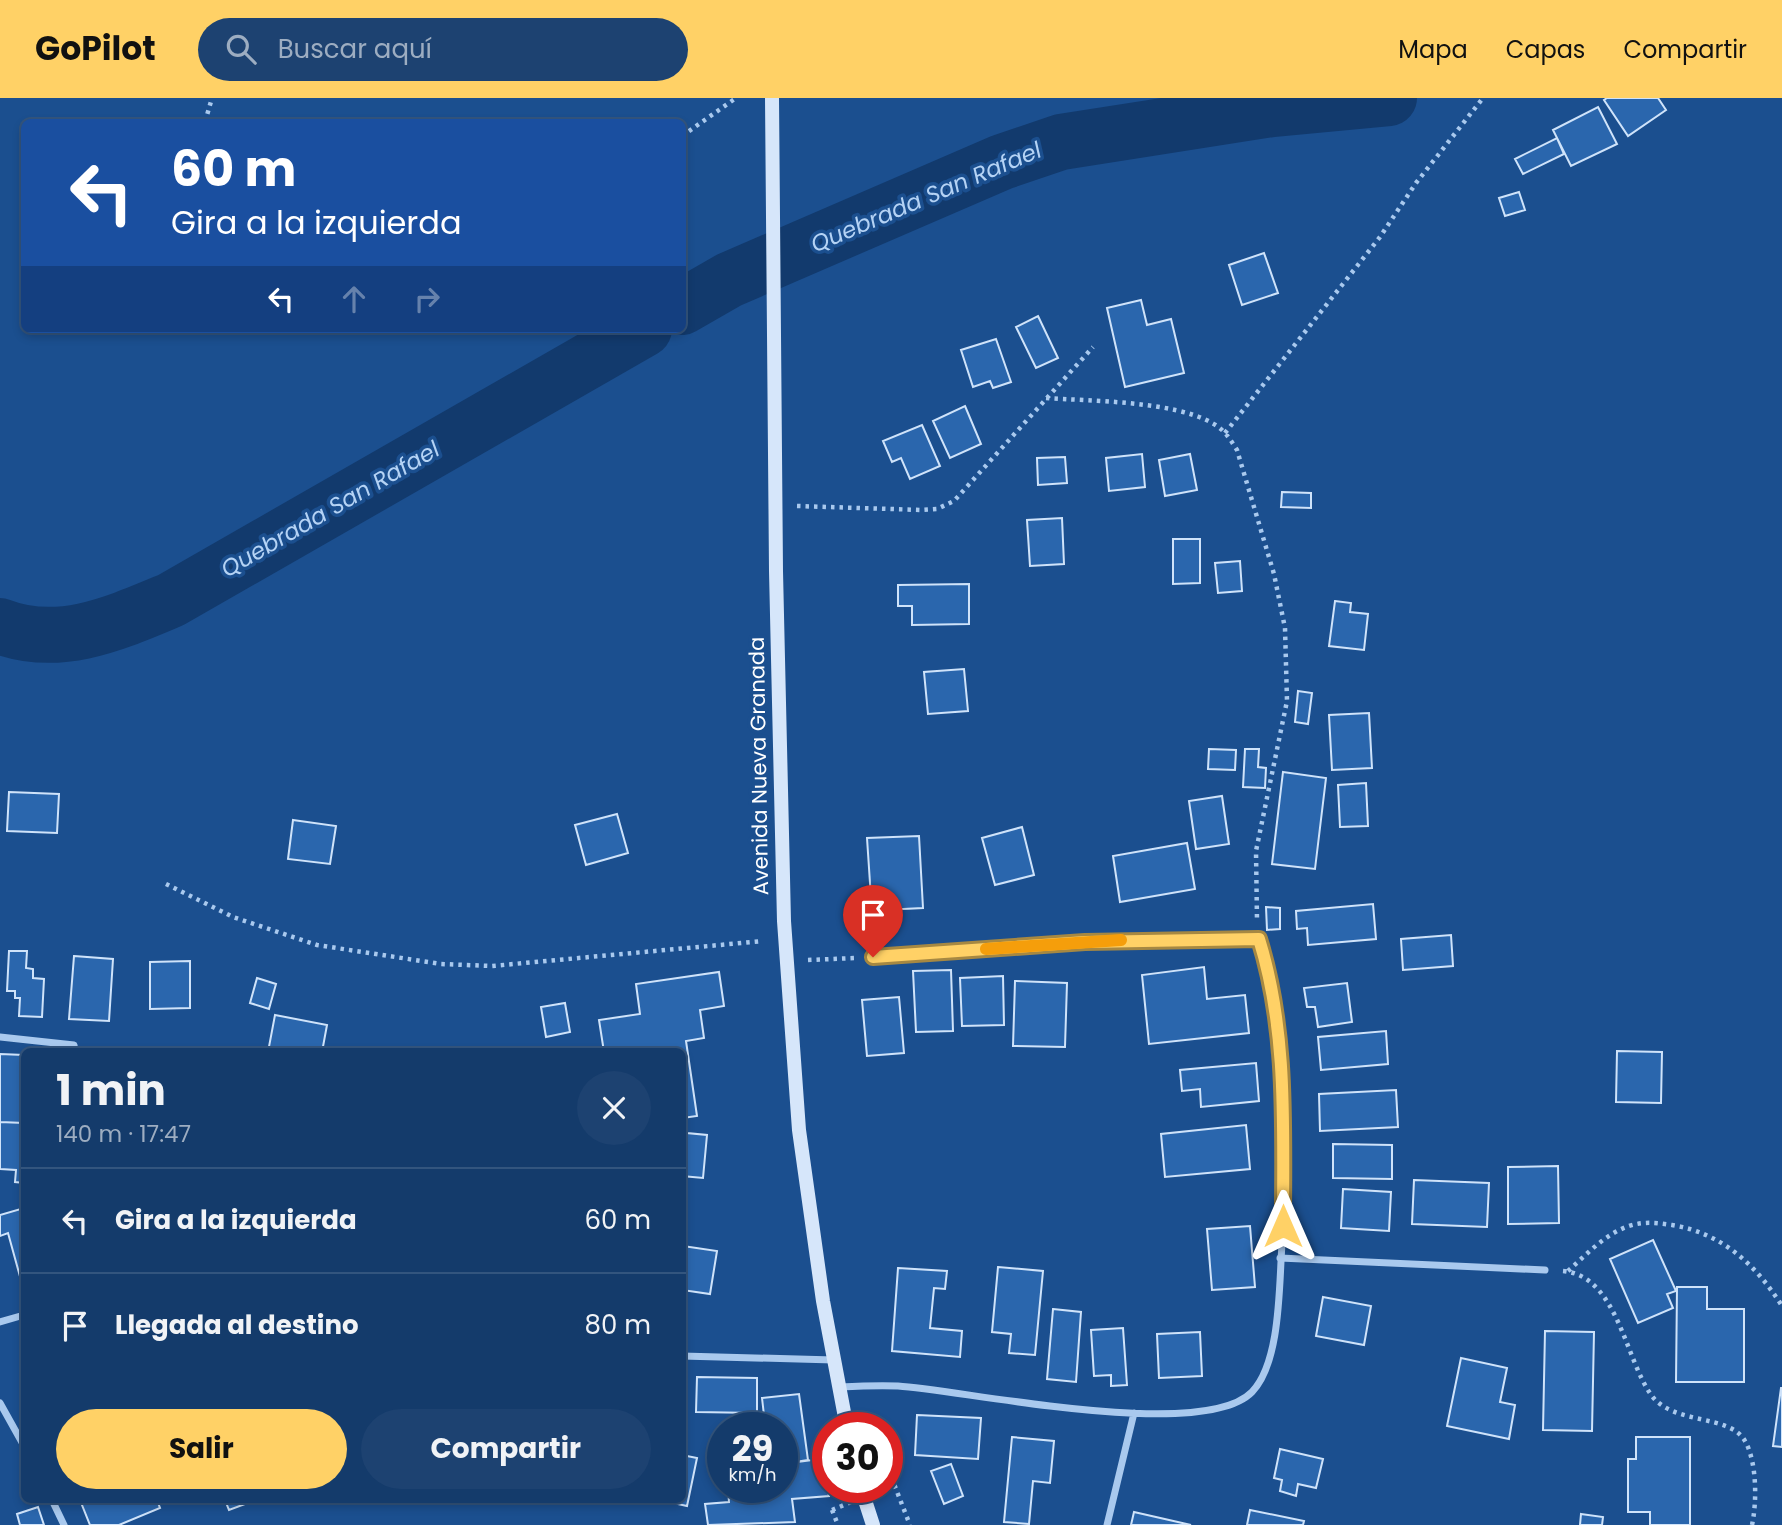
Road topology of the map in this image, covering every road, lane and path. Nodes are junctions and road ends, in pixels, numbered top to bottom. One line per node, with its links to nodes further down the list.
1 (212, 98): 5 (path)
2 (736, 98): 6 (path)
3 (1483, 98): 9 (path)
4 (772, 105): 10 (street, Avenida Nueva Granada)
5 (206, 119)
6 (686, 133)
7 (1093, 346): 8 (path)
8 (1046, 398): 9 (path); 10 (path)
9 (1226, 433): 13 (path)
10 (775, 505): 12 (street, Avenida Nueva Granada)
11 (166, 884): 12 (path)
12 (785, 939): 15 (street, Avenida Nueva Granada)
13 (1259, 939): 14 (street); 18 (street)
14 (873, 957): 15 (path)
15 (786, 961): 25 (street, Avenida Nueva Granada)
16 (0, 1037): 17 (street)
17 (74, 1048)
18 (1280, 1258): 19 (street); 29 (street)
19 (1545, 1270): 20 (path)
20 (1568, 1271): 21 (path); 40 (path)
21 (1782, 1306)
22 (21, 1316): 23 (street)
23 (0, 1322)
24 (686, 1356): 25 (street)
25 (834, 1360): 26 (street, Avenida Nueva Granada)
26 (839, 1387): 28 (street, Avenida Nueva Granada); 29 (street)
27 (0, 1403): 30 (street)
28 (844, 1412)
29 (1134, 1413): 39 (street)
30 (21, 1441)
31 (53, 1503): 35 (street)
32 (848, 1503): 36 (path, bridge)
33 (866, 1503): 37 (street)
34 (902, 1503): 38 (path)
35 (64, 1525)
36 (838, 1525)
37 (873, 1525)
38 (911, 1525)
39 (1107, 1525)
40 (1752, 1525)

